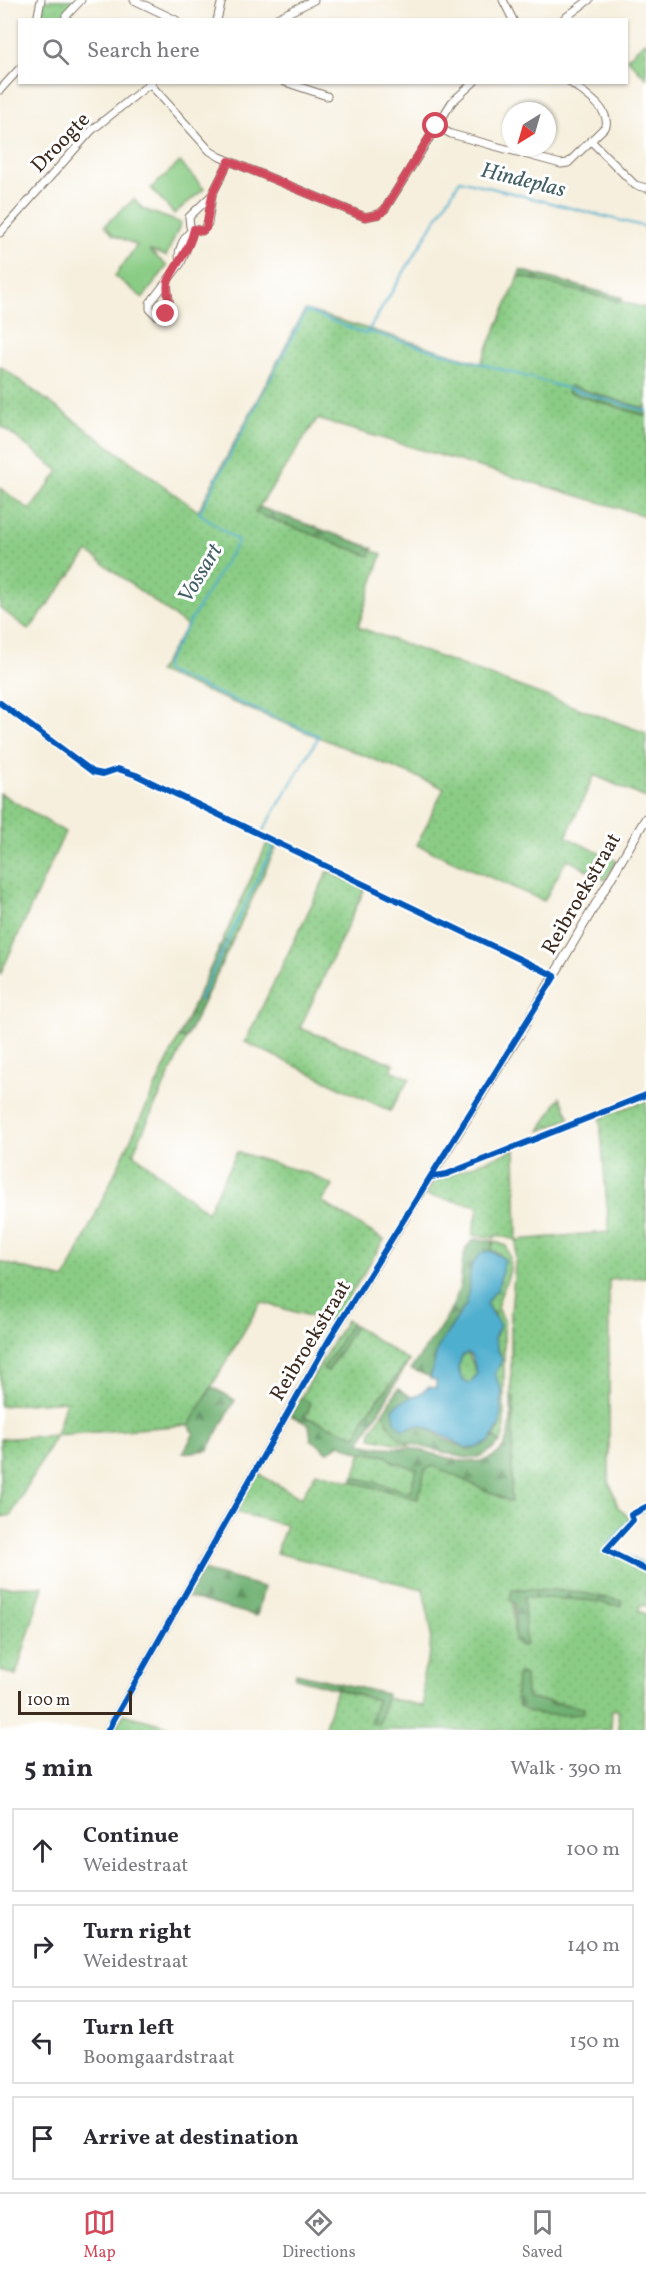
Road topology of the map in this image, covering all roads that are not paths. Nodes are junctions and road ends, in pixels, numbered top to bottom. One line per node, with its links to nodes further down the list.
1 (41, 0): 9 (street)
2 (81, 0): 8 (street)
3 (135, 0): 10 (street)
4 (222, 0): 11 (street)
5 (314, 0): 12 (street)
6 (503, 0): 13 (street)
7 (589, 0): 14 (street)
8 (66, 16)
9 (37, 18)
10 (172, 18)
11 (218, 18)
12 (277, 18)
13 (512, 18)
14 (565, 18)
15 (18, 70): 21 (street)
16 (150, 84): 29 (street, Droogte)
17 (152, 84): 25 (street)
18 (291, 84): 22 (street)
19 (472, 84): 23 (street)
20 (572, 84): 24 (street)
21 (0, 90)
22 (327, 96)
23 (436, 126): 24 (street); 25 (street)
24 (591, 141): 26 (street)
25 (229, 161): 27 (street)
26 (646, 188)
27 (212, 195): 28 (street); 28 (street)
28 (194, 229): 30 (street)
29 (0, 233)
30 (167, 284)
31 (646, 818): 33 (street, Reibroekstraat)
32 (646, 1095): 33 (street)
33 (431, 1177): 34 (street, Reibroekstraat)
34 (108, 1730)

